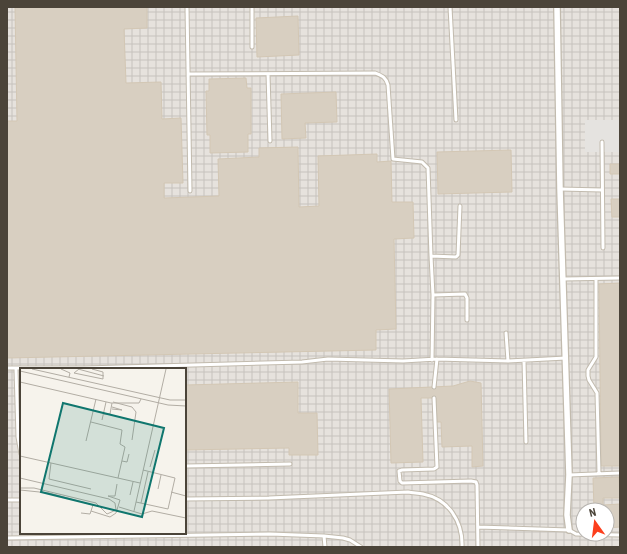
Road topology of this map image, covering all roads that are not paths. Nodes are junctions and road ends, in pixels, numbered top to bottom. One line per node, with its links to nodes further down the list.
1 (187, 7): 6 (lane)
2 (252, 7): 5 (lane)
3 (450, 7): 8 (lane)
4 (557, 7): 11 (street)
5 (252, 47)
6 (189, 74): 7 (lane); 13 (lane)
7 (268, 74): 9 (lane); 16 (lane)
8 (456, 120)
9 (270, 141)
10 (602, 142): 12 (lane)
11 (560, 189): 12 (lane); 18 (street)
12 (602, 190): 15 (lane)
13 (190, 191)
14 (460, 206): 16 (lane)
15 (603, 248)
16 (431, 256): 20 (lane)
17 (620, 278): 19 (lane)
18 (563, 279): 19 (lane); 23 (street)
19 (596, 279): 39 (lane)
20 (433, 295): 21 (lane); 25 (lane)
21 (467, 320)
22 (506, 333): 26 (lane)
23 (566, 358): 27 (lane); 40 (street)
24 (436, 359): 25 (lane); 26 (lane); 32 (lane)
25 (432, 360): 29 (lane)
26 (508, 361): 27 (lane)
27 (524, 361): 34 (lane)
28 (7, 368): 30 (lane)
29 (57, 368)
30 (16, 369): 31 (lane); 35 (lane)
31 (20, 369)
32 (434, 387)
33 (434, 398): 44 (lane)
34 (526, 442)
35 (20, 448)
36 (290, 464): 37 (lane)
37 (186, 466)
38 (620, 473): 39 (lane)
39 (599, 474): 40 (lane)
40 (568, 475): 45 (street)
41 (186, 499): 51 (lane)
42 (7, 500): 43 (lane)
43 (20, 500)
44 (478, 527): 45 (lane); 52 (lane)
45 (569, 530): 46 (lane)
46 (620, 535)
47 (324, 536): 48 (lane); 49 (lane); 50 (lane)
48 (7, 538)
49 (325, 547)
50 (361, 547)
51 (462, 547)
52 (478, 547)

